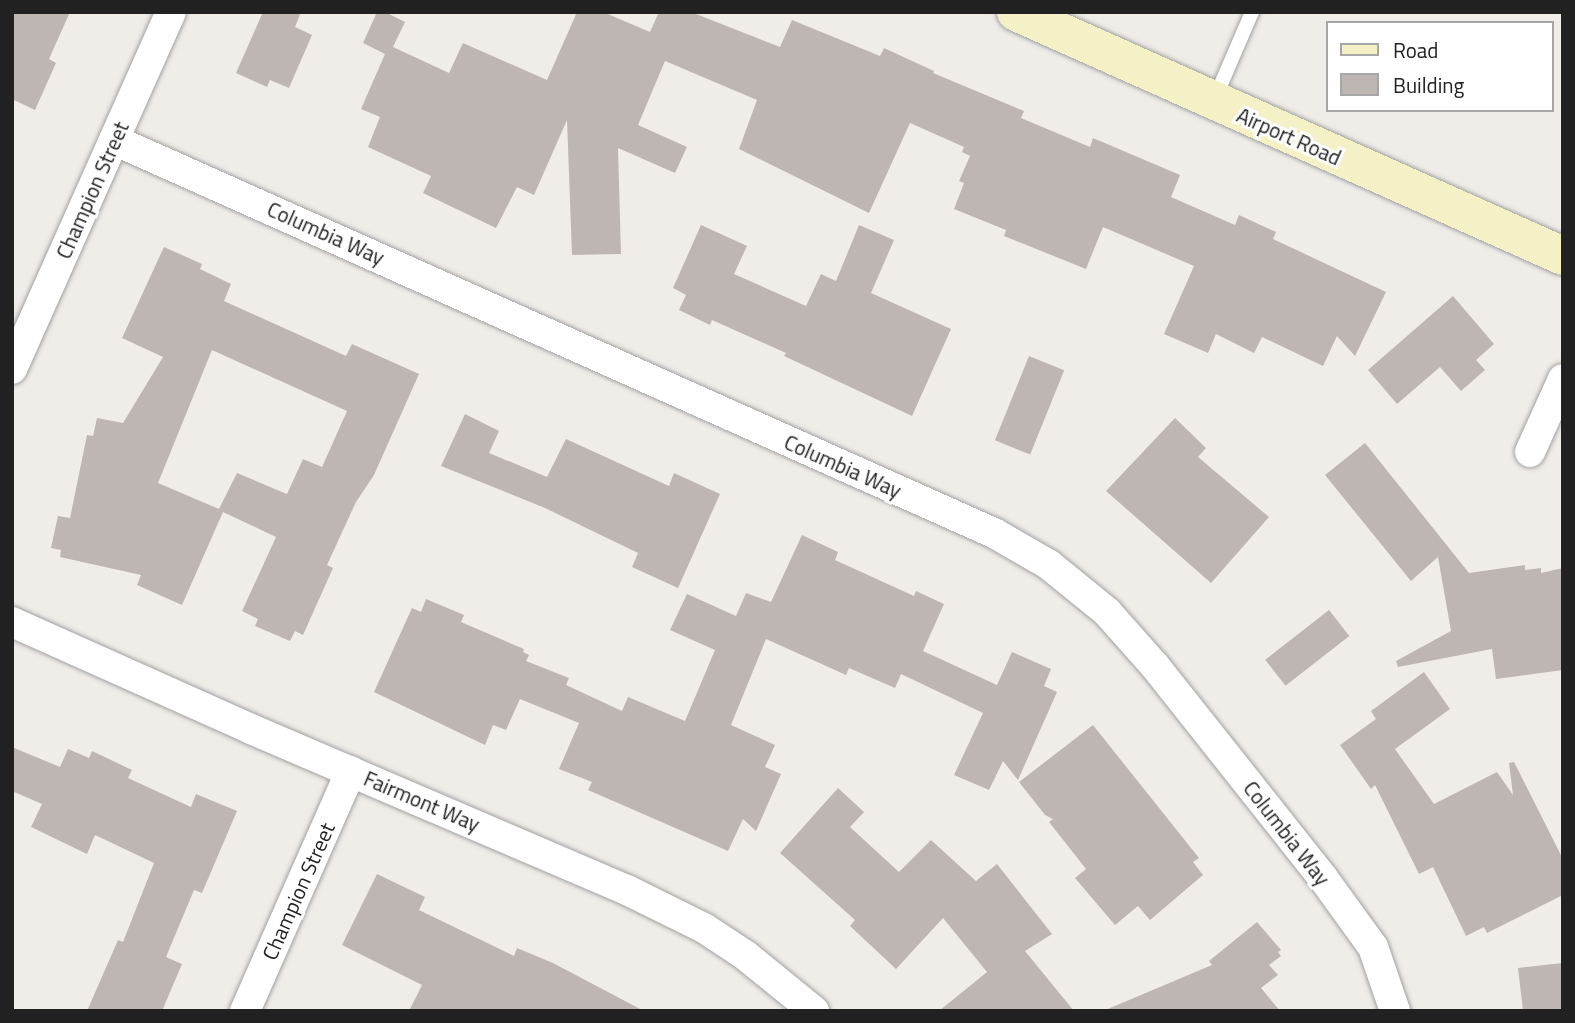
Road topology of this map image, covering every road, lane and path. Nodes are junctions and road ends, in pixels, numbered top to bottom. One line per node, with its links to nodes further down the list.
1 (171, 12): 5 (street, Champion Street)
2 (1016, 12): 4 (street, Airport Road)
3 (1252, 12): 4 (lane)
4 (1212, 102): 6 (street, Airport Road)
5 (114, 140): 7 (street, Champion Street); 14 (street, Columbia Way)
6 (1563, 256)
7 (12, 369)
8 (1563, 379): 9 (street)
9 (1530, 452)
10 (12, 622): 11 (street, Fairmont Way)
11 (351, 771): 12 (street, Champion Street); 13 (street, Fairmont Way)
12 (245, 1011)
13 (814, 1011)
14 (1395, 1011)

